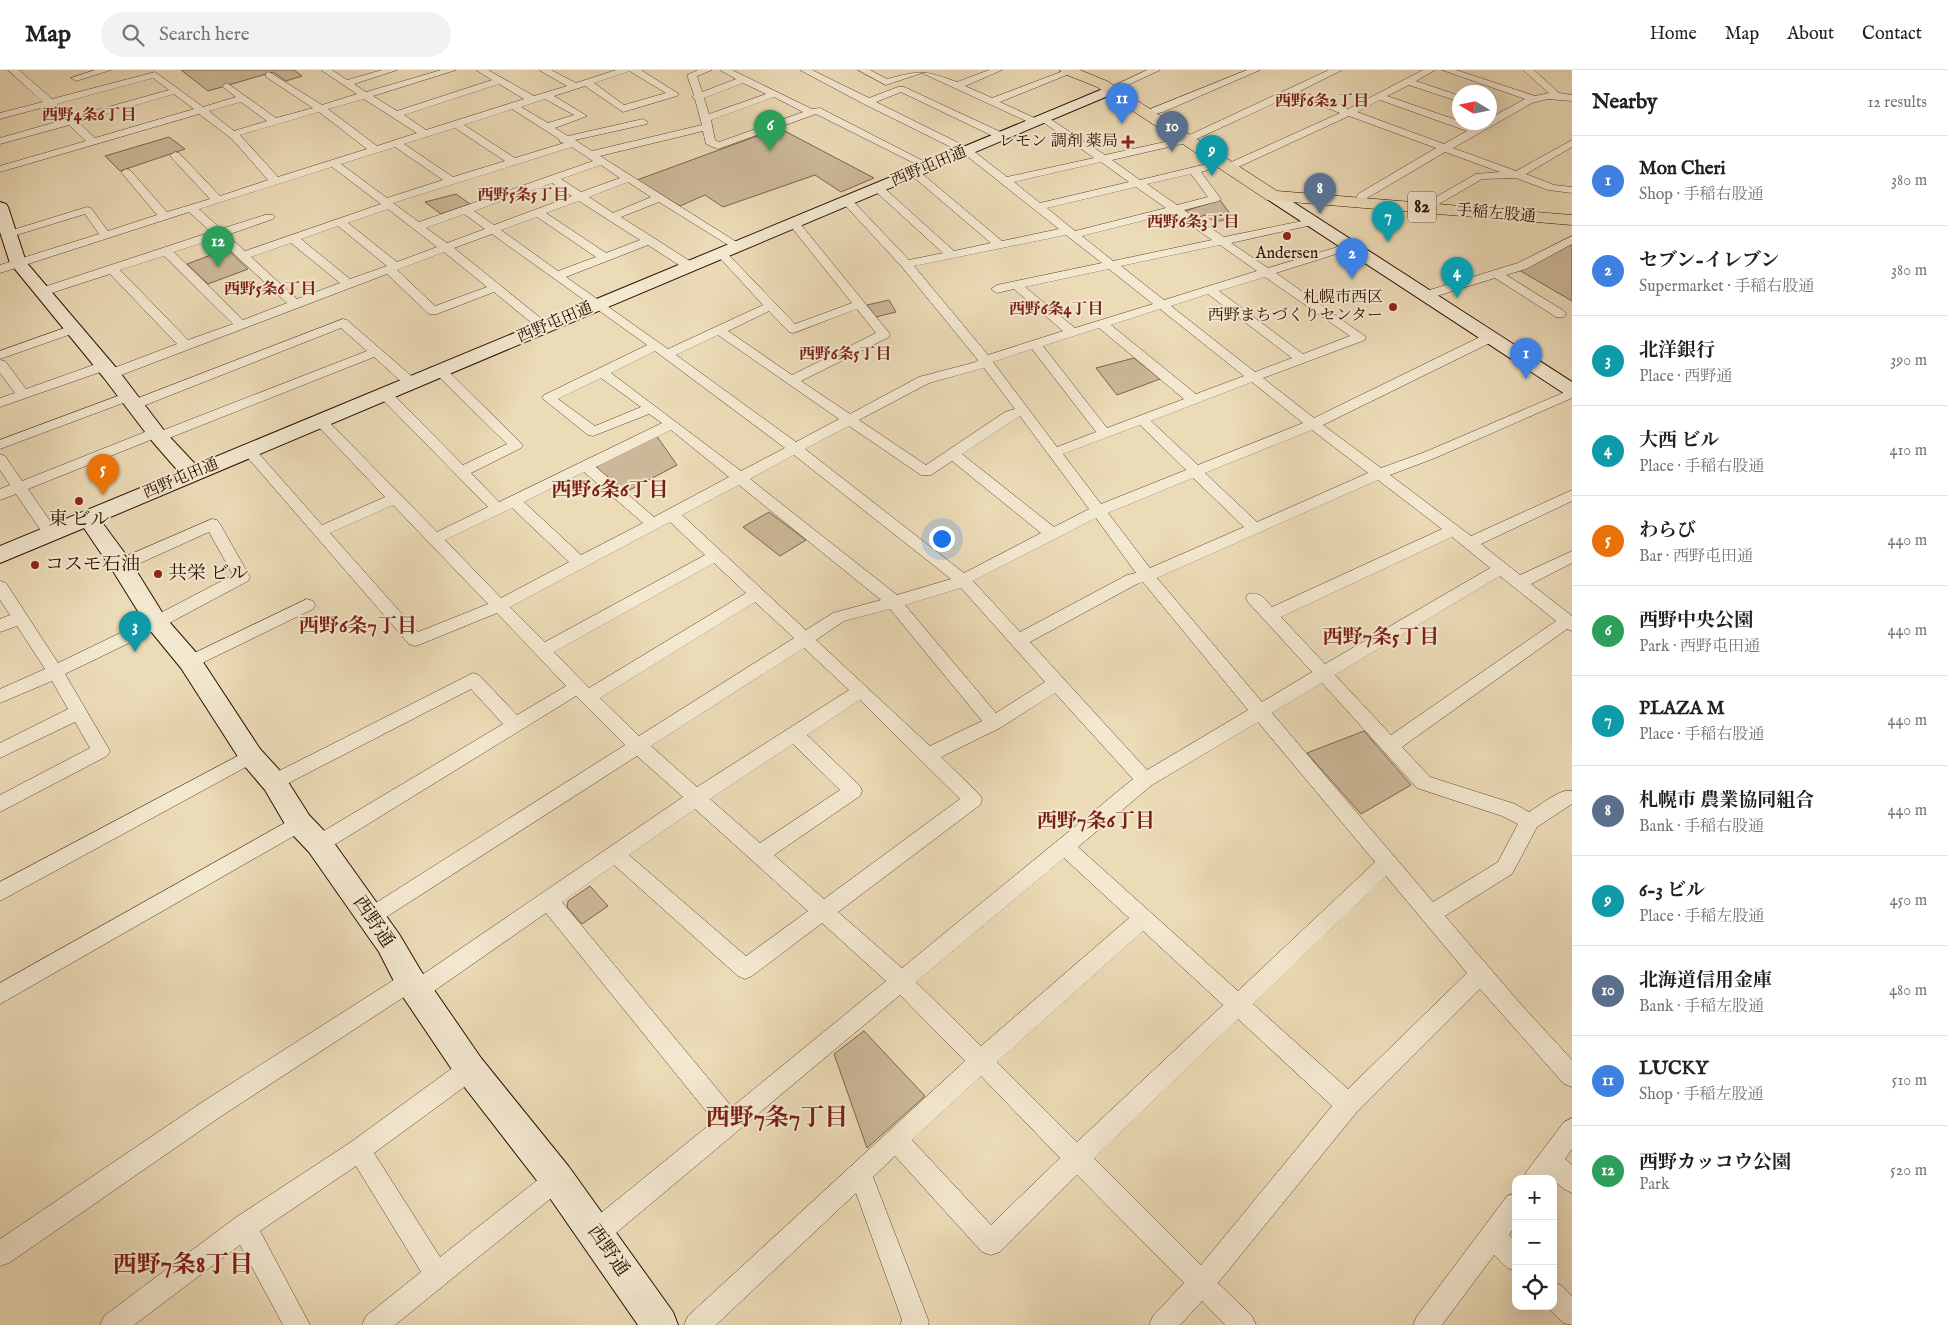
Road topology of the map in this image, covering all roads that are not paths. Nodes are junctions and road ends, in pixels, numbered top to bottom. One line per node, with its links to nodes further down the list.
1 (14, 70): 49 (street)
2 (326, 70): 28 (street)
3 (392, 70): 28 (street)
4 (452, 70): 38 (street)
5 (481, 70): 26 (street)
6 (544, 70): 31 (street)
7 (634, 70): 29 (street)
8 (706, 70): 42 (street)
9 (725, 70): 25 (street)
10 (805, 70): 47 (street)
11 (863, 70): 12 (street)
12 (923, 70): 32 (street)
13 (998, 70): 32 (street)
14 (1070, 70): 33 (main road); 48 (street)
15 (1155, 70): 33 (street)
16 (1256, 70): 54 (street)
17 (1337, 70): 35 (street)
18 (1430, 70): 27 (street)
19 (1447, 70): 44 (street)
20 (1528, 70): 37 (street)
21 (100, 71): 24 (street)
22 (621, 71): 29 (street)
23 (269, 75): 51 (street)
24 (76, 78)
25 (744, 79): 36 (street); 42 (street)
26 (500, 81): 46 (street); 58 (street)
27 (1408, 81): 40 (street); 41 (street)
28 (346, 82): 38 (street)
29 (587, 83): 31 (street)
30 (228, 86): 43 (street)
31 (575, 86): 39 (street)
32 (956, 86): 48 (street)
33 (1110, 90): 54 (main road); 61 (street, 西野屯田通)
34 (176, 91): 49 (street); 52 (street); 62 (street)
35 (1291, 92): 55 (street); 73 (street)
36 (774, 94): 53 (street); 66 (street)
37 (1555, 94): 44 (street); 45 (street)
38 (365, 95): 51 (street); 58 (street)
39 (546, 95): 46 (street); 68 (street)
40 (1378, 96): 55 (street); 65 (street)
41 (1452, 96)
42 (697, 97): 66 (street)
43 (243, 98): 52 (street); 63 (street)
44 (1532, 98): 57 (street)
45 (1572, 98)
46 (534, 100): 50 (street)
47 (868, 102): 72 (street); 81 (street)
48 (991, 102): 61 (street)
49 (51, 103): 59 (street); 62 (street)
50 (513, 106): 67 (street); 68 (street)
51 (320, 108): 63 (street); 80 (street)
52 (201, 110): 71 (street); 75 (street)
53 (811, 112): 66 (street); 90 (street)
54 (1148, 112): 73 (main road)
55 (1349, 112): 79 (street); 88 (street)
56 (1497, 112): 57 (street)
57 (1504, 114): 60 (street)
58 (395, 115): 70 (street)
59 (0, 116)
60 (1497, 118)
61 (1039, 120): 72 (street, 西野屯田通); 84 (street)
62 (70, 121): 74 (street); 75 (street)
63 (275, 122): 71 (street)
64 (643, 122): 77 (street)
65 (1452, 122)
66 (707, 123): 83 (street)
67 (456, 124): 70 (street); 86 (street)
68 (546, 128): 77 (street)
69 (1476, 130): 79 (street)
70 (424, 133): 76 (street)
71 (233, 134): 96 (street)
72 (1001, 136): 81 (street, 西野屯田通)
73 (1186, 140): 84 (street); 88 (main road)
74 (0, 141)
75 (94, 142): 89 (street)
76 (395, 142): 80 (street); 97 (street)
77 (568, 142): 83 (street); 86 (street)
78 (1572, 143): 93 (street)
79 (1444, 148): 93 (street); 107 (street)
80 (374, 149): 85 (street)
81 (967, 151): 90 (street, 西野屯田通); 98 (street)
82 (175, 155): 105 (street)
83 (590, 155): 87 (street)
84 (1104, 159): 98 (street); 99 (street)
85 (332, 162): 96 (street); 108 (street)
86 (514, 162): 97 (street)
87 (600, 162): 94 (street); 95 (street)
88 (1226, 165): 91 (street); 103 (main road)
89 (0, 169)
90 (922, 170): 100 (street, 西野屯田通); 133 (street)
91 (1194, 170): 99 (street); 112 (street)
92 (126, 172): 116 (street)
93 (1518, 175): 101 (street); 113 (street)
94 (553, 179): 102 (street); 114 (street)
95 (628, 179): 102 (street); 104 (street)
96 (274, 181): 105 (street)
97 (451, 181): 108 (street)
98 (1006, 181): 110 (street)
99 (1139, 183): 110 (street); 112 (street)
100 (878, 188): 106 (street, 西野屯田通); 139 (street)
101 (1572, 190)
102 (581, 196): 115 (street); 118 (street)
103 (1273, 196): 107 (main road, 手稲左股通 / 82); 121 (street)
104 (659, 198): 118 (street); 134 (street)
105 (218, 200): 111 (street)
106 (847, 201): 122 (street, 西野屯田通); 143 (street)
107 (1362, 202): 113 (main road, 手稲左股通 / 82)
108 (387, 204): 120 (street); 123 (street)
109 (0, 207): 128 (street)
110 (1038, 207): 125 (street)
111 (192, 208): 116 (street); 126 (street)
112 (1176, 209): 125 (street); 132 (street)
113 (1437, 209): 119 (main road, 手稲左股通 / 82)
114 (466, 210): 123 (street); 124 (street)
115 (537, 212): 124 (street); 141 (street)
116 (165, 217): 127 (street)
117 (269, 217): 126 (street)
118 (612, 217): 131 (street)
119 (1572, 220)
120 (340, 222): 129 (street); 147 (street)
121 (1312, 222): 132 (street); 135 (street)
122 (794, 223): 134 (street, 西野屯田通); 160 (street)
123 (417, 227): 136 (street)
124 (491, 229): 136 (street); 151 (street)
125 (1070, 233): 133 (street); 144 (street)
126 (218, 234): 137 (street); 140 (street)
127 (106, 236): 128 (street); 142 (street)
128 (7, 238): 142 (street)
129 (292, 238): 140 (street); 152 (street)
130 (1572, 239): 150 (street)
131 (649, 240): 141 (street); 145 (street)
132 (1222, 241): 144 (street); 149 (street)
133 (1000, 245): 139 (street)
134 (737, 246): 138 (street, 西野屯田通)
135 (1351, 246): 149 (street); 158 (street)
136 (445, 247): 147 (street); 154 (street)
137 (165, 250): 146 (street); 166 (street)
138 (721, 253): 145 (street, 西野屯田通); 163 (street)
139 (951, 254): 143 (street)
140 (242, 256): 162 (street)
141 (604, 257): 151 (street)
142 (18, 263): 148 (street); 157 (street)
143 (906, 264): 178 (street)
144 (1110, 264): 153 (street); 161 (street)
145 (689, 266): 159 (street, 西野屯田通)
146 (111, 268): 157 (street); 173 (street)
147 (393, 268): 152 (street); 154 (street)
148 (0, 269)
149 (1266, 272): 156 (street); 177 (street)
150 (1496, 273): 158 (street); 164 (street)
151 (557, 276): 159 (street)
152 (350, 285): 162 (street)
153 (1016, 285): 155 (street); 170 (street)
154 (494, 288): 167 (street)
155 (997, 289)
156 (1209, 289): 161 (street); 177 (street)
157 (42, 292): 168 (street)
158 (1427, 295): 171 (street)
159 (598, 304): 167 (street, 西野屯田通); 175 (street)
160 (860, 304): 163 (street); 184 (street)
161 (1160, 304): 165 (street); 183 (street)
162 (296, 305): 166 (street)
163 (771, 306): 169 (street)
164 (1560, 314)
165 (1101, 323): 170 (street); 189 (street)
166 (242, 325): 173 (street)
167 (544, 327): 181 (street, 西野屯田通)
168 (73, 329): 176 (street); 180 (street)
169 (718, 330): 175 (street); 184 (street)
170 (1072, 332): 172 (street)
171 (1491, 337): 186 (street); 198 (street)
172 (1035, 344): 178 (street); 199 (street)
173 (186, 346): 180 (street)
174 (377, 350): 185 (street); 190 (street); 200 (street)
175 (661, 350): 182 (street); 202 (street)
176 (0, 355)
177 (1301, 359): 183 (street)
178 (985, 360): 193 (street); 195 (street)
179 (0, 364): 187 (street)
180 (107, 370): 187 (street); 190 (street)
181 (440, 371): 185 (street, 西野屯田通); 209 (street)
182 (602, 372): 192 (street); 192 (street)
183 (1253, 376): 189 (street); 198 (street)
184 (790, 381): 195 (street)
185 (411, 383): 188 (street, 西野屯田通)
186 (1572, 392): 210 (street)
187 (23, 394): 191 (street)
188 (385, 394): 196 (street, 西野屯田通); 209 (street)
189 (1193, 399): 194 (street)
190 (129, 401): 200 (street); 201 (street)
191 (0, 403)
192 (651, 408): 197 (street)
193 (1023, 411): 204 (street); 205 (street)
194 (1141, 419): 199 (street); 208 (street)
195 (850, 420): 202 (street); 205 (street)
196 (320, 421): 203 (street, 西野屯田通); 216 (street)
197 (672, 424): 207 (street); 212 (street)
198 (1313, 424): 208 (street); 210 (street)
199 (1104, 433): 204 (street)
200 (157, 435): 211 (street); 213 (street)
201 (0, 445)
202 (796, 449): 212 (street); 237 (street)
203 (249, 451): 211 (street, 西野屯田通); 225 (street)
204 (1054, 452): 219 (street)
205 (952, 454): 227 (street)
206 (0, 459): 213 (street)
207 (586, 466): 217 (street); 222 (street)
208 (1196, 470): 219 (street); 223 (street)
209 (461, 472): 218 (street)
210 (1379, 474): 223 (street); 224 (street)
211 (194, 475): 221 (street, 西野屯田通)
212 (741, 478): 220 (street); 242 (street)
213 (20, 487): 214 (street); 226 (street)
214 (0, 495)
215 (1572, 496): 229 (street)
216 (394, 499): 225 (street); 228 (street)
217 (514, 501): 218 (street); 233 (street)
218 (497, 508): 228 (street)
219 (1098, 511): 227 (street); 236 (street)
220 (672, 515): 222 (street); 231 (street)
221 (88, 518): 226 (street, 西野屯田通); 234 (street, 西野通)
222 (653, 524): 233 (street)
223 (1255, 529): 236 (street)
224 (1453, 530): 229 (street); 245 (street)
225 (320, 532): 244 (street)
226 (50, 534): 230 (street, 西野屯田通)
227 (1052, 534): 237 (street)
228 (435, 539): 244 (street)
229 (1470, 543): 235 (street)
230 (0, 555)
231 (715, 556): 240 (street); 252 (street)
232 (1572, 556): 238 (street)
233 (580, 564): 244 (street)
234 (121, 566): 247 (street, 西野通); 247 (street)
235 (1501, 568): 238 (street); 255 (street)
236 (1147, 576): 251 (street); 261 (street)
237 (963, 580): 242 (street); 251 (street)
238 (1519, 584): 248 (street)
239 (0, 587): 246 (street)
240 (756, 594): 250 (street); 258 (street)
241 (1254, 598): 245 (street)
242 (893, 601): 250 (street); 262 (street)
243 (307, 605): 253 (street)
244 (499, 606): 252 (street)
245 (1270, 614): 255 (street)
246 (19, 618): 249 (street); 254 (street)
247 (157, 623): 253 (street, 西野通); 254 (street)
248 (1570, 623): 266 (street)
249 (0, 626)
250 (805, 640): 257 (street); 265 (street)
251 (1018, 640): 256 (street)
252 (542, 650): 258 (street)
253 (190, 662): 269 (street, 西野通)
254 (56, 673): 259 (street); 260 (street)
255 (1323, 675): 261 (street); 266 (street)
256 (1057, 683): 262 (street); 270 (street)
257 (860, 691): 264 (street); 268 (street)
258 (583, 692): 263 (street); 265 (street)
259 (0, 696)
260 (77, 713): 267 (street); 274 (street)
261 (1261, 713): 270 (street); 281 (street)
262 (994, 723): 268 (street)
263 (515, 725): 271 (street); 277 (street)
264 (794, 734): 273 (street); 280 (street)
265 (639, 746): 273 (street); 286 (street)
266 (1390, 746): 275 (street)
267 (0, 751)
268 (928, 755): 284 (street)
269 (251, 756): 271 (street, 西野通); 282 (street)
270 (1145, 780): 278 (street)
271 (274, 782): 276 (street, 西野通)
272 (1568, 797): 275 (street)
273 (696, 798): 279 (street); 280 (street)
274 (0, 804)
275 (1530, 821): 285 (street)
276 (298, 823): 277 (street, 西野通); 291 (street)
277 (319, 844): 286 (street, 西野通)
278 (1065, 847): 287 (street); 289 (street)
279 (615, 854): 283 (street); 284 (street)
280 (759, 854): 284 (street)
281 (1387, 863): 285 (street); 292 (street)
282 (0, 892)
283 (548, 900): 290 (street); 297 (street)
284 (823, 911): 289 (street)
285 (1431, 914): 288 (street)
286 (370, 917): 290 (street, 西野通)
287 (1143, 918): 292 (street); 293 (street)
288 (1482, 973): 295 (street); 296 (street)
289 (902, 982): 293 (street); 297 (street)
290 (413, 986): 294 (street, 西野通); 310 (street)
291 (2, 987)
292 (1238, 1006): 296 (street); 301 (street)
293 (981, 1061): 299 (street); 301 (street)
294 (470, 1069): 300 (street); 304 (street, 西野通)
295 (1572, 1076)
296 (1348, 1105): 313 (street)
297 (730, 1123): 308 (street)
298 (1572, 1130): 302 (street)
299 (897, 1141): 301 (street); 303 (street)
300 (359, 1150): 307 (street); 312 (street)
301 (1077, 1158): 313 (street)
302 (1542, 1170): 305 (street)
303 (859, 1176): 320 (street); 321 (street)
304 (557, 1179): 308 (street, 西野通); 312 (street)
305 (1572, 1181)
306 (1512, 1210): 309 (street)
307 (244, 1227): 316 (street); 317 (street)
308 (595, 1234): 319 (street, 西野通)
309 (1492, 1236): 311 (street); 324 (street)
310 (0, 1254)
311 (1512, 1255)
312 (437, 1275): 318 (street)
313 (1202, 1283): 322 (street); 323 (street)
314 (1557, 1299): 315 (street)
315 (1572, 1314)
316 (123, 1322)
317 (297, 1325)
318 (375, 1325)
319 (660, 1325)
320 (697, 1325)
321 (913, 1325)
322 (1162, 1325)
323 (1243, 1325)
324 (1426, 1325)

